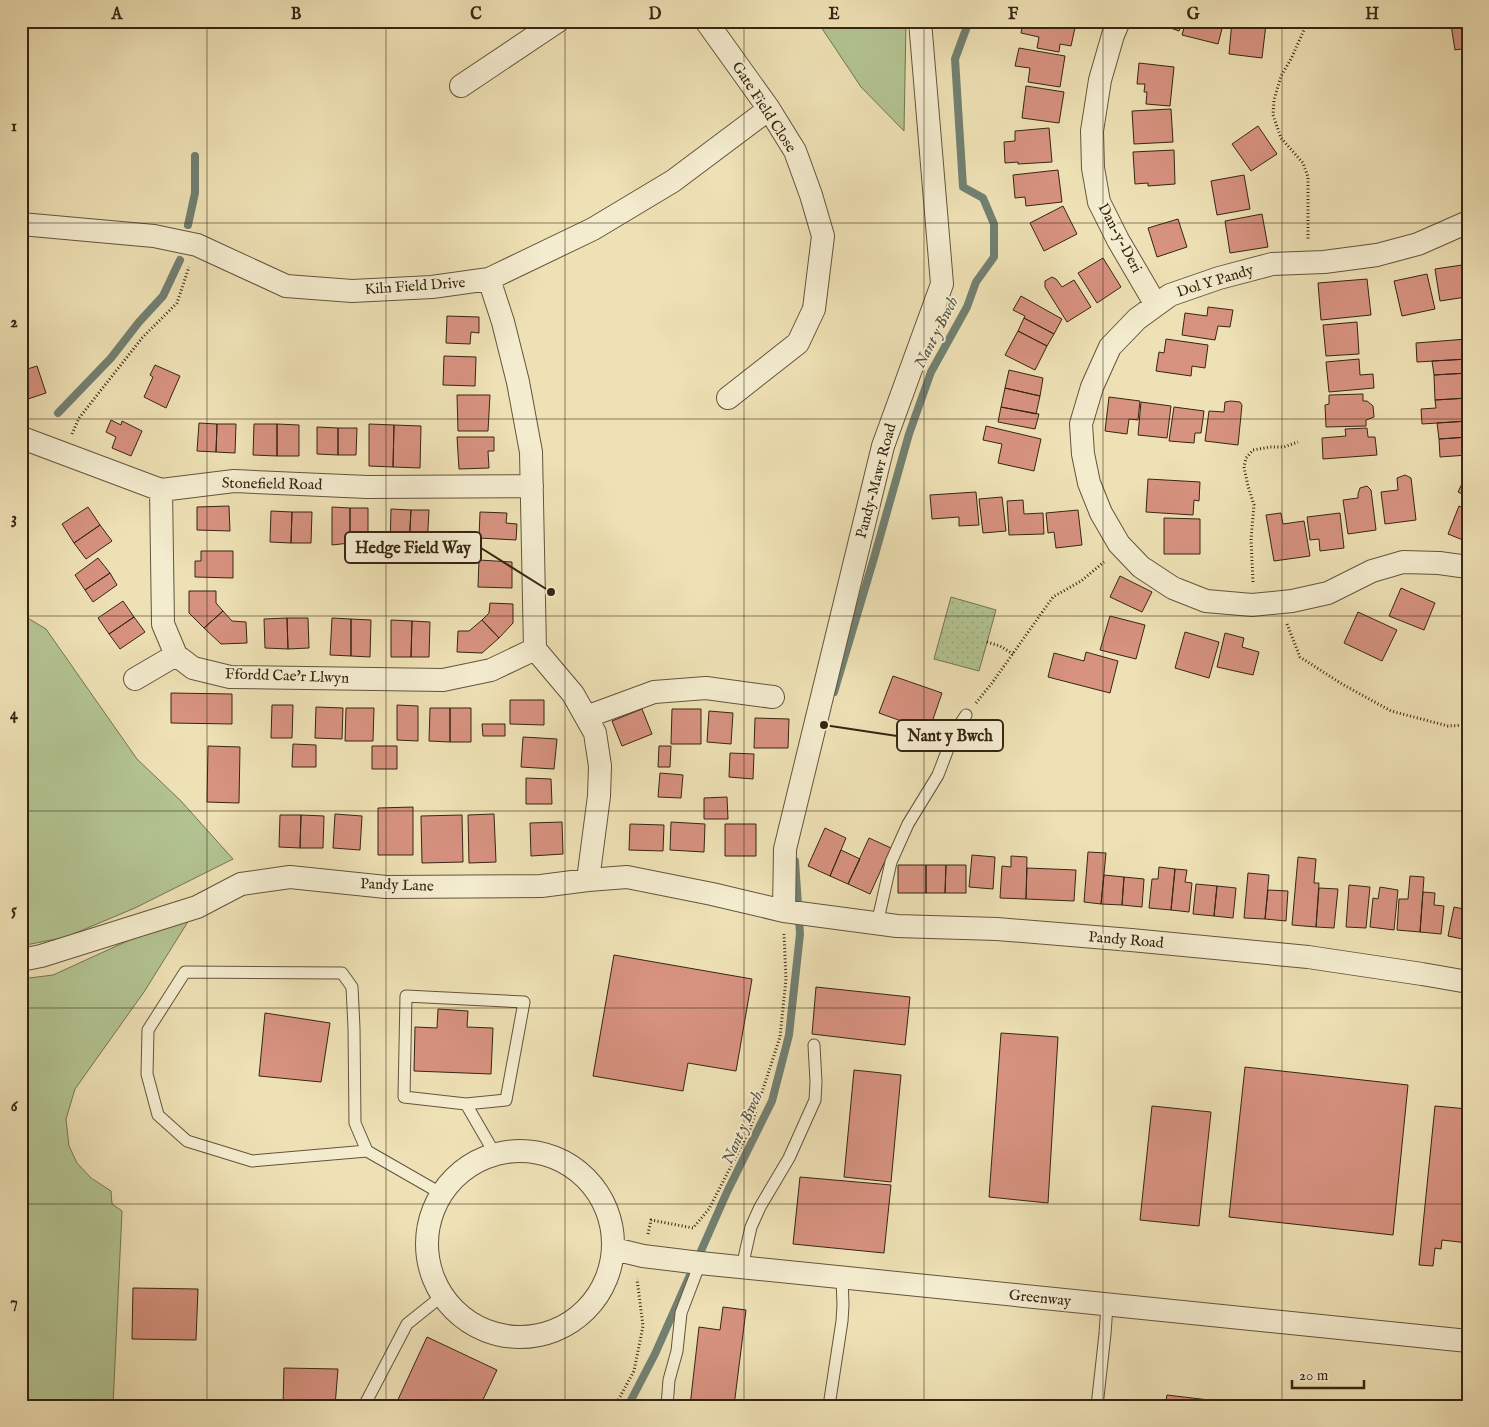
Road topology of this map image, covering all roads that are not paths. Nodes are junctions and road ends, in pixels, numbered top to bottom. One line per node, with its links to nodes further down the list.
1 (558, 21): 5 (street)
2 (706, 21): 6 (street, Gate Field Close)
3 (920, 21): 23 (street, Pandy-Mawr Road)
4 (1119, 21): 10 (street, Dan-y-Deri)
5 (461, 86)
6 (769, 109): 9 (street, Kiln Field Drive); 11 (street, Gate Field Close)
7 (1468, 222): 10 (street, Dol Y Pandy)
8 (21, 224): 9 (street, Kiln Field Drive)
9 (489, 279): 13 (street)
10 (1156, 305): 15 (street, Dol Y Pandy)
11 (728, 398)
12 (21, 439): 14 (street, Stonefield Road)
13 (532, 486): 14 (street, Stonefield Road); 16 (street)
14 (162, 490): 17 (street)
15 (1468, 567)
16 (535, 649): 17 (street, Ffordd Cae'r Llwyn); 21 (street)
17 (176, 655): 18 (street)
18 (135, 679)
19 (773, 697): 21 (street)
20 (966, 715): 24 (lane)
21 (586, 717): 22 (street)
22 (588, 880): 23 (street, Pandy Lane); 25 (street, Pandy Lane)
23 (784, 911): 24 (street, Pandy Road)
24 (877, 924): 26 (street, Pandy Road)
25 (21, 960)
26 (1468, 982)
27 (814, 1045): 34 (lane)
28 (466, 1104): 28 (lane); 30 (lane)
29 (366, 1150): 29 (lane); 31 (lane)
30 (495, 1154): 31 (street); 32 (street)
31 (442, 1194): 36 (street)
32 (614, 1249): 33 (street, Greenway); 36 (street)
33 (700, 1263): 34 (street, Greenway); 40 (lane)
34 (742, 1267): 35 (street, Greenway)
35 (842, 1278): 37 (street, Greenway); 41 (lane)
36 (442, 1296): 39 (lane)
37 (1107, 1305): 38 (street, Greenway); 42 (lane)
38 (1468, 1341)
39 (364, 1406)
40 (667, 1406)
41 (830, 1406)
42 (1097, 1406)

